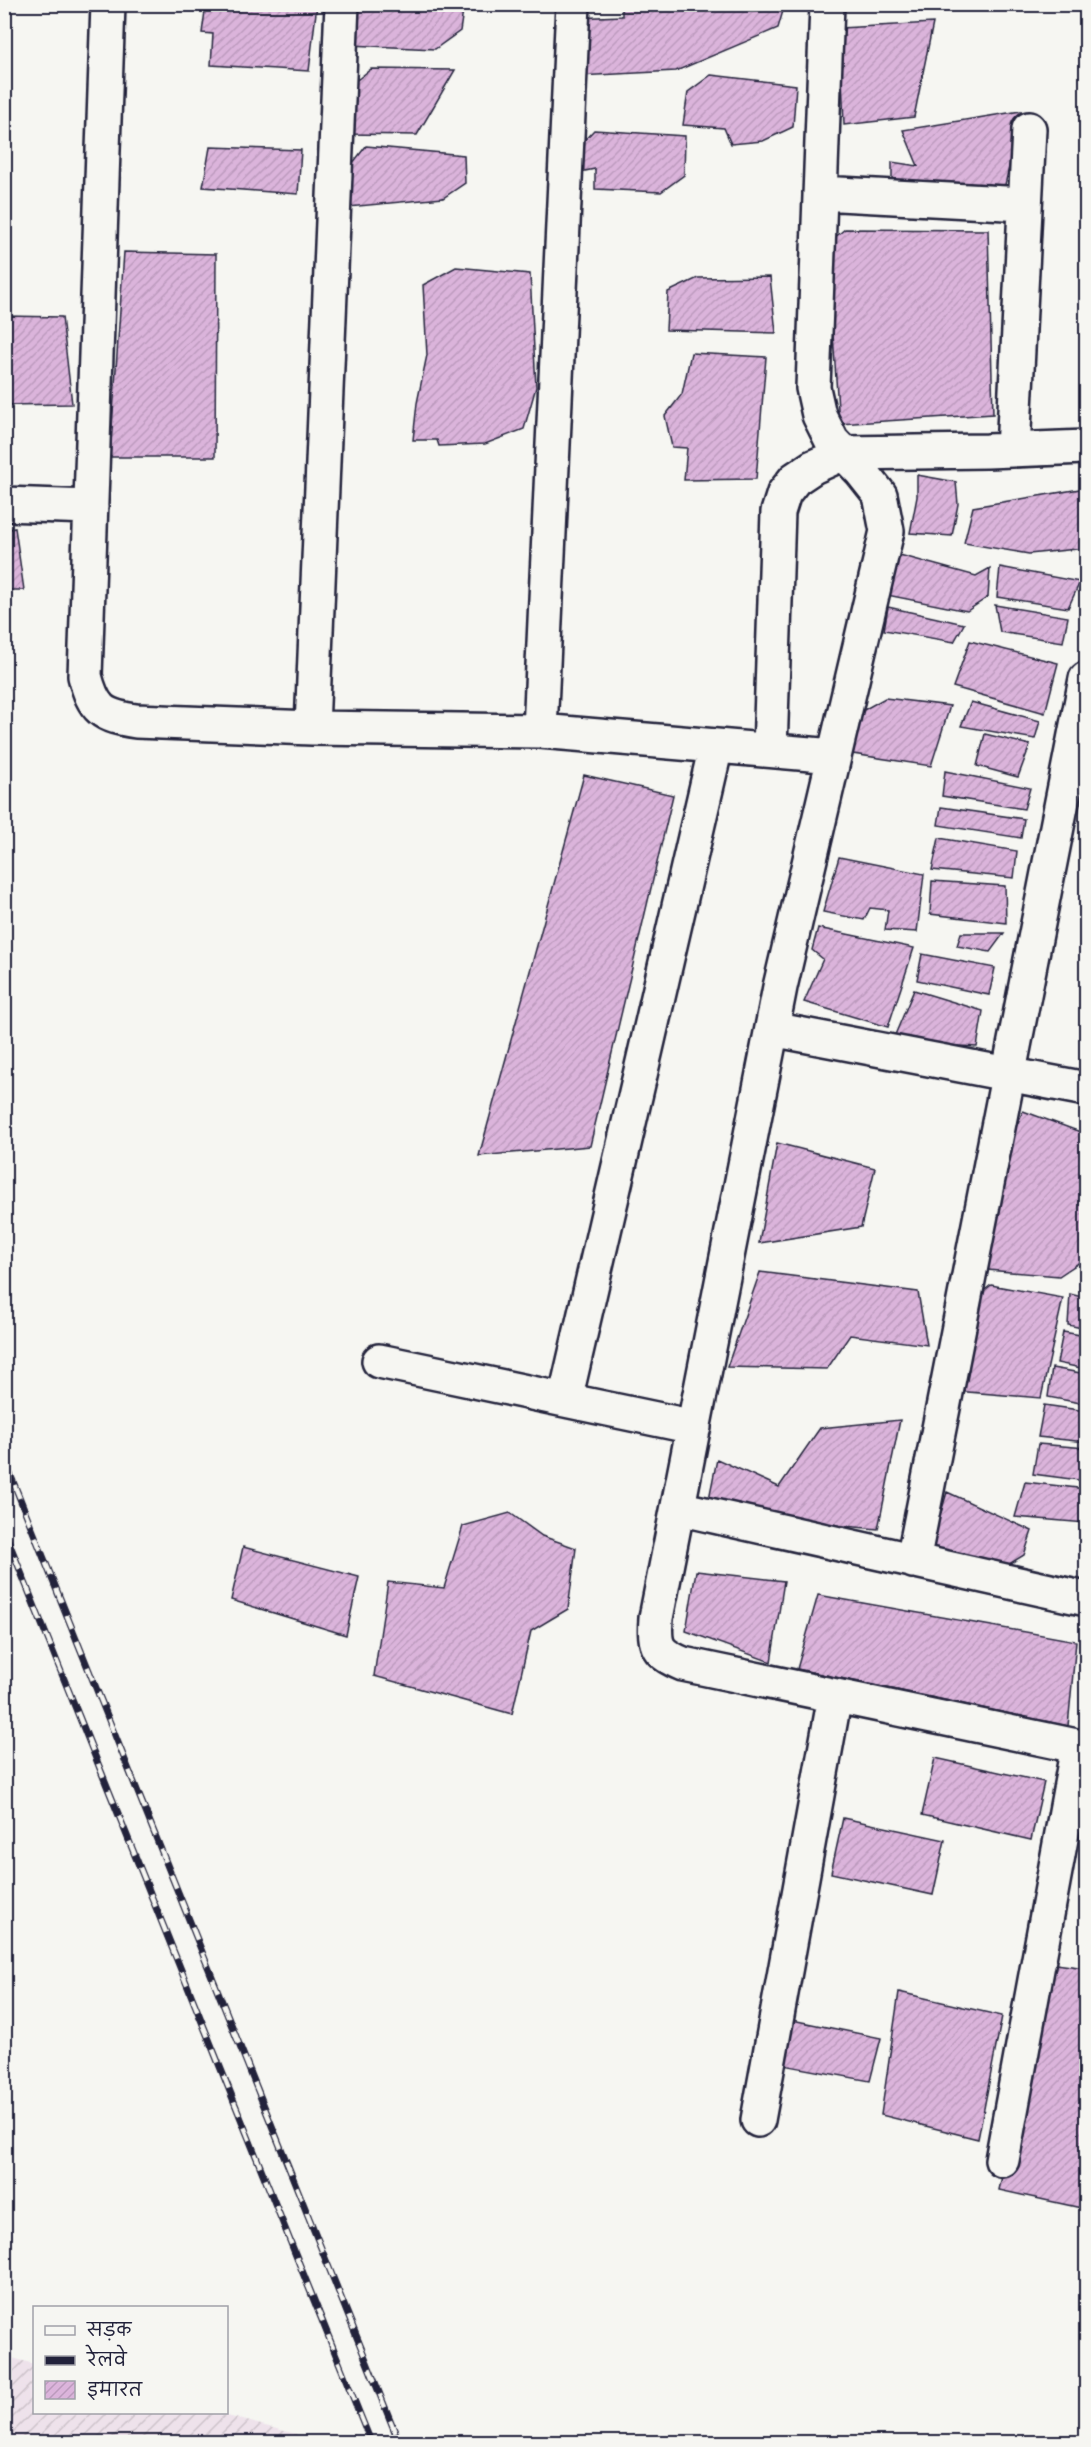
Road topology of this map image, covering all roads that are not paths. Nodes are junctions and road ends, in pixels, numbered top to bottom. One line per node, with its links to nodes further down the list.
1 (108, 4): 12 (street)
2 (342, 4): 14 (street)
3 (573, 4): 15 (street)
4 (827, 4): 6 (street)
5 (1029, 129): 7 (street)
6 (820, 193): 7 (street); 10 (street)
7 (1025, 204): 9 (street)
8 (1086, 447): 9 (street)
9 (1013, 450): 10 (street)
10 (844, 453): 17 (street); 18 (street)
11 (4, 504): 12 (street)
12 (91, 507): 14 (street)
13 (1086, 679): 20 (street)
14 (312, 728): 15 (street)
15 (540, 731): 16 (street)
16 (717, 746): 17 (street); 23 (street)
17 (770, 750): 18 (street)
18 (834, 756): 19 (street)
19 (772, 1029): 20 (street); 24 (street)
20 (1008, 1074): 21 (street); 26 (street)
21 (1086, 1089)
22 (380, 1361): 23 (street)
23 (565, 1400): 24 (street)
24 (694, 1427): 25 (street)
25 (678, 1508): 26 (street); 28 (street)
26 (914, 1561): 27 (street)
27 (1086, 1599)
28 (836, 1696): 29 (street); 30 (street)
29 (1082, 1747): 31 (street)
30 (758, 2120)
31 (1002, 2160)

